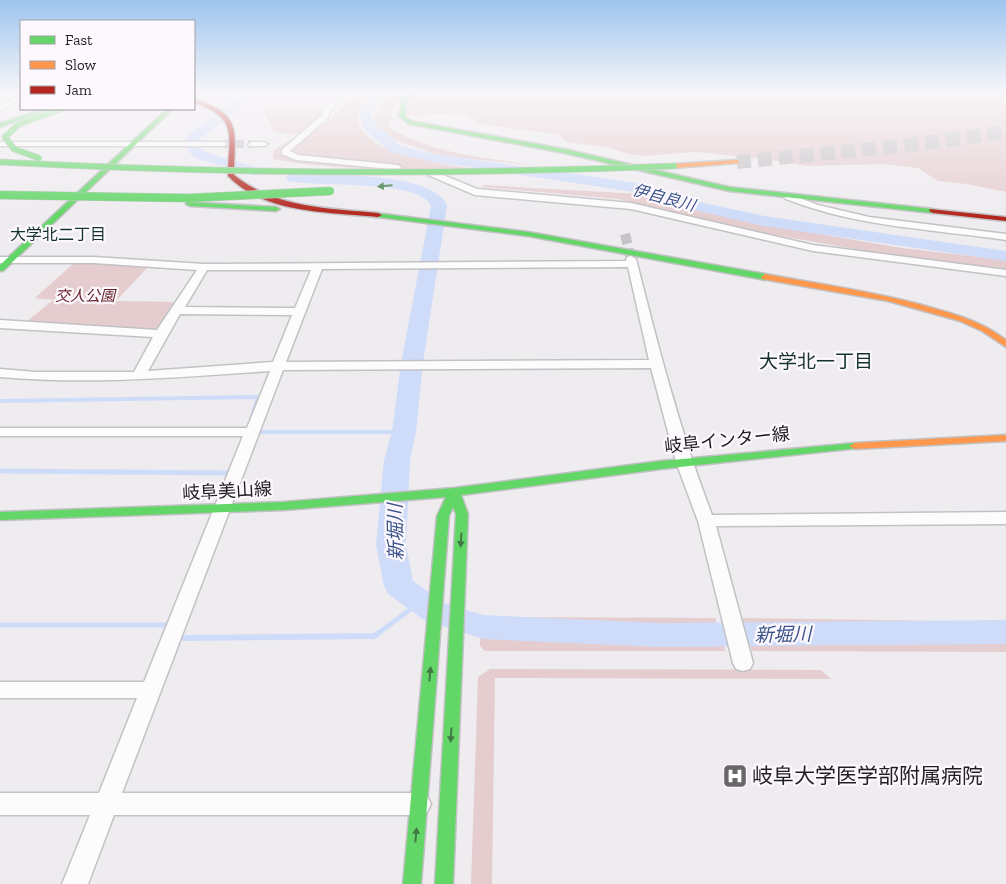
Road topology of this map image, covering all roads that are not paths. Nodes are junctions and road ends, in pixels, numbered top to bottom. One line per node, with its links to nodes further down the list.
1 (9, 133): 15 (main road, bridge)
2 (144, 133): 8 (main road)
3 (231, 133): 11 (main road)
4 (306, 133): 32 (street)
5 (469, 133): 19 (main road)
6 (244, 134): 24 (main road)
7 (0, 144): 8 (street)
8 (132, 144): 11 (street); 22 (main road)
9 (252, 144): 10 (street)
10 (264, 144)
11 (228, 148): 15 (main road)
12 (0, 162): 15 (main road, bridge)
13 (737, 162): 14 (main road, bridge)
14 (556, 172): 15 (main road, bridge); 16 (main road, bridge)
15 (227, 174): 23 (main road)
16 (406, 184)
17 (342, 190): 18 (main road, bridge)
18 (0, 194)
19 (789, 197): 25 (main road); 27 (street)
20 (0, 199): 23 (main road)
21 (0, 204): 22 (street)
22 (66, 205): 28 (main road)
23 (362, 214): 24 (main road)
24 (418, 217): 26 (main road)
25 (1005, 220)
26 (464, 222): 37 (main road); 38 (main road)
27 (1006, 237)
28 (4, 260): 30 (street); 31 (main road)
29 (318, 265): 30 (street); 34 (street); 39 (street)
30 (204, 267): 33 (street)
31 (0, 268)
32 (1006, 274)
33 (176, 310): 34 (street); 36 (street)
34 (299, 312): 40 (street)
35 (0, 324): 36 (street)
36 (161, 334): 42 (street)
37 (1006, 334)
38 (1006, 344)
39 (656, 364): 40 (street); 46 (street)
40 (278, 366): 42 (street); 44 (street)
41 (0, 373): 42 (street)
42 (140, 376)
43 (0, 432): 44 (street)
44 (254, 432): 48 (street)
45 (1006, 438): 46 (main road, 岐阜インター線)
46 (684, 462): 47 (main road, 岐阜インター線); 51 (street)
47 (454, 492): 48 (main road, 岐阜美山線); 57 (main road, one-way to 47); 60 (main road, one-way to 60)
48 (221, 510): 49 (main road, 岐阜美山線); 54 (street)
49 (0, 516)
50 (1006, 518): 51 (street)
51 (706, 521): 52 (street)
52 (743, 663)
53 (0, 690): 54 (street)
54 (151, 690): 55 (street)
55 (106, 803): 56 (street); 57 (street); 58 (street)
56 (0, 804)
57 (419, 804): 59 (main road, one-way to 57)
58 (75, 884)
59 (412, 884)
60 (444, 884)

